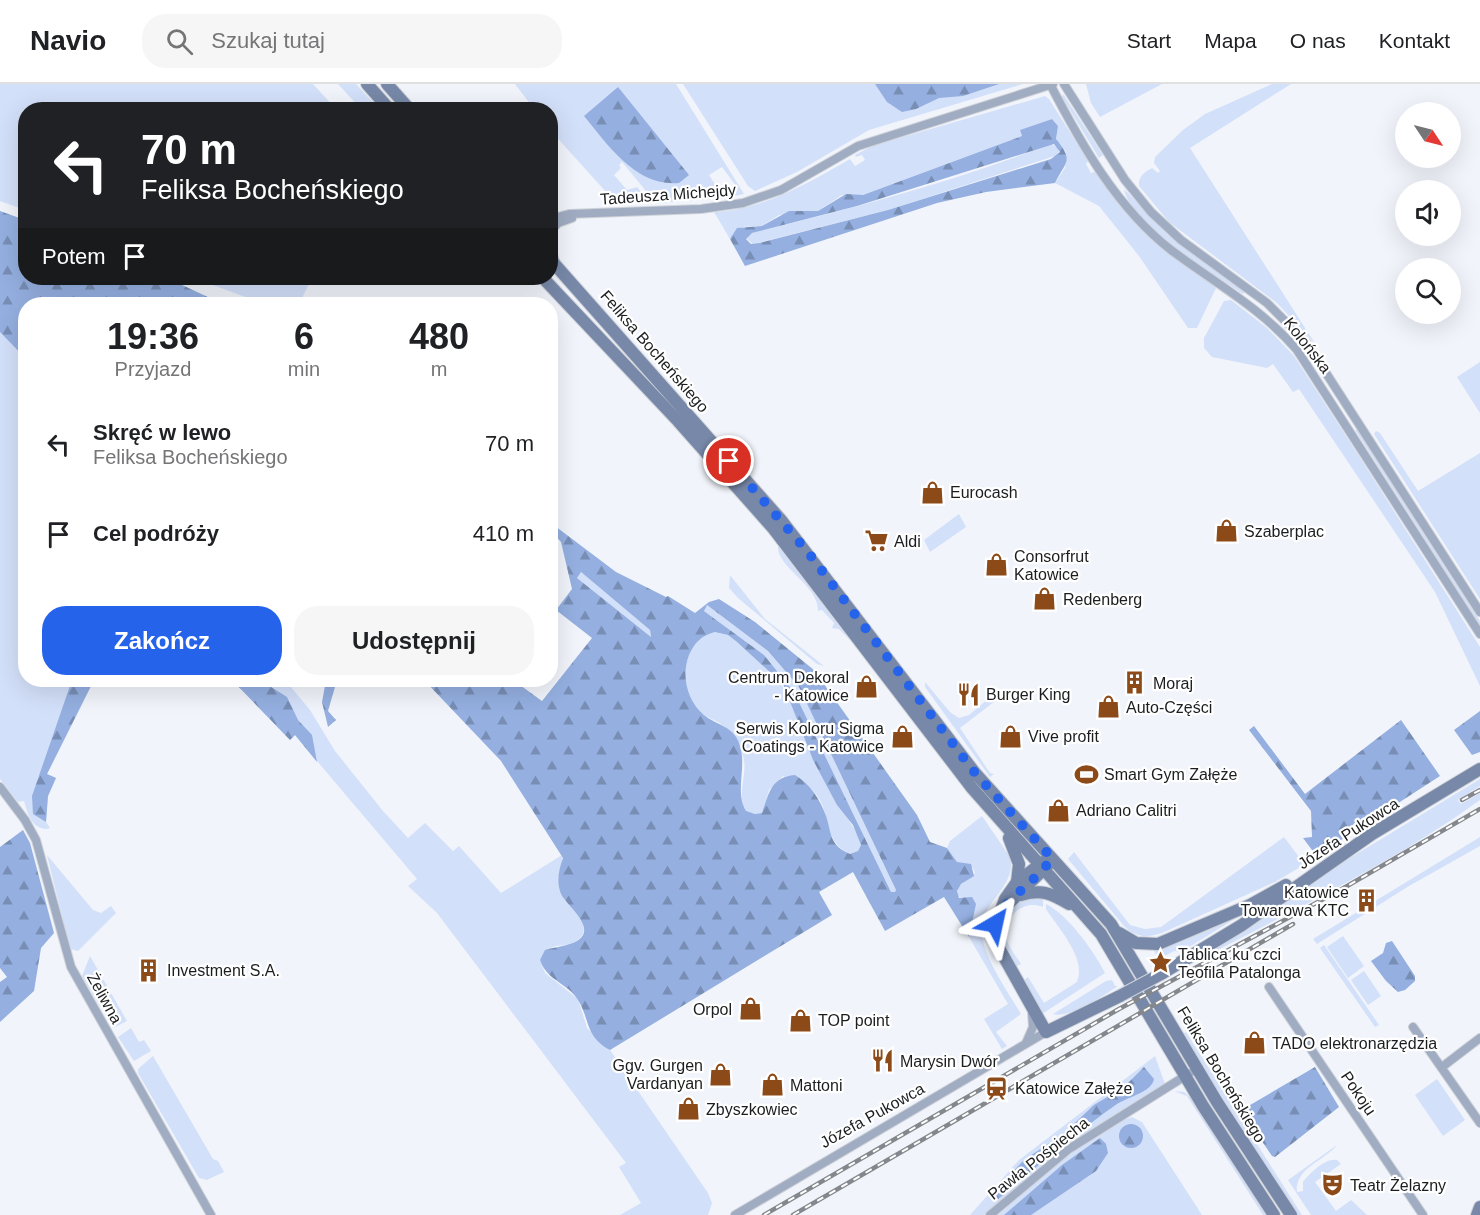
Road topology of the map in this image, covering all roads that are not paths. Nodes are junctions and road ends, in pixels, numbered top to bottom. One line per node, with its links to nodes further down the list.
1 (367, 84): 5 (main road)
2 (387, 84): 6 (main road)
3 (1051, 84): 7 (street, Tadeusza Michejdy); 13 (street, Kolońska)
4 (1064, 84): 12 (street, Kolońska)
5 (383, 102)
6 (403, 102)
7 (584, 215): 8 (street, Tadeusza Michejdy); 9 (street, Tadeusza Michejdy)
8 (558, 217)
9 (558, 225)
10 (558, 268): 17 (main road, Feliksa Bocheńskiego)
11 (550, 285): 16 (main road, Feliksa Bocheńskiego)
12 (1480, 612)
13 (1480, 634)
14 (1480, 769): 19 (main road, Józefa Pukowca)
15 (0, 787): 34 (street, Żeliwna)
16 (1005, 828): 18 (main road, Feliksa Bocheńskiego); 20 (main road)
17 (1052, 858): 18 (main road); 22 (main road, Feliksa Bocheńskiego)
18 (1041, 868): 20 (main road); 21 (main road, Feliksa Bocheńskiego)
19 (1312, 876): 22 (main road); 26 (main road, Józefa Pukowca, bridge)
20 (1018, 889): 21 (main road); 24 (main road)
21 (1080, 910): 31 (main road, Feliksa Bocheńskiego)
22 (1116, 932): 30 (main road, Feliksa Bocheńskiego)
23 (1269, 987): 39 (street, Pokoju)
24 (1029, 1001): 26 (main road); 28 (street)
25 (1413, 1027): 29 (street)
26 (1046, 1032): 28 (street, Józefa Pukowca)
27 (1480, 1038): 29 (street)
28 (1025, 1044): 35 (street, Józefa Pukowca)
29 (1442, 1066): 32 (street)
30 (1197, 1069): 31 (street, Pawła Pośpiecha); 38 (main road, Feliksa Bocheńskiego)
31 (1185, 1076): 36 (street, Pawła Pośpiecha); 37 (main road, Feliksa Bocheńskiego)
32 (1480, 1123)
33 (1480, 1207): 40 (main road)
34 (211, 1215)
35 (735, 1215)
36 (990, 1215)
37 (1274, 1215)
38 (1291, 1215)
39 (1424, 1215)
40 (1477, 1215)

